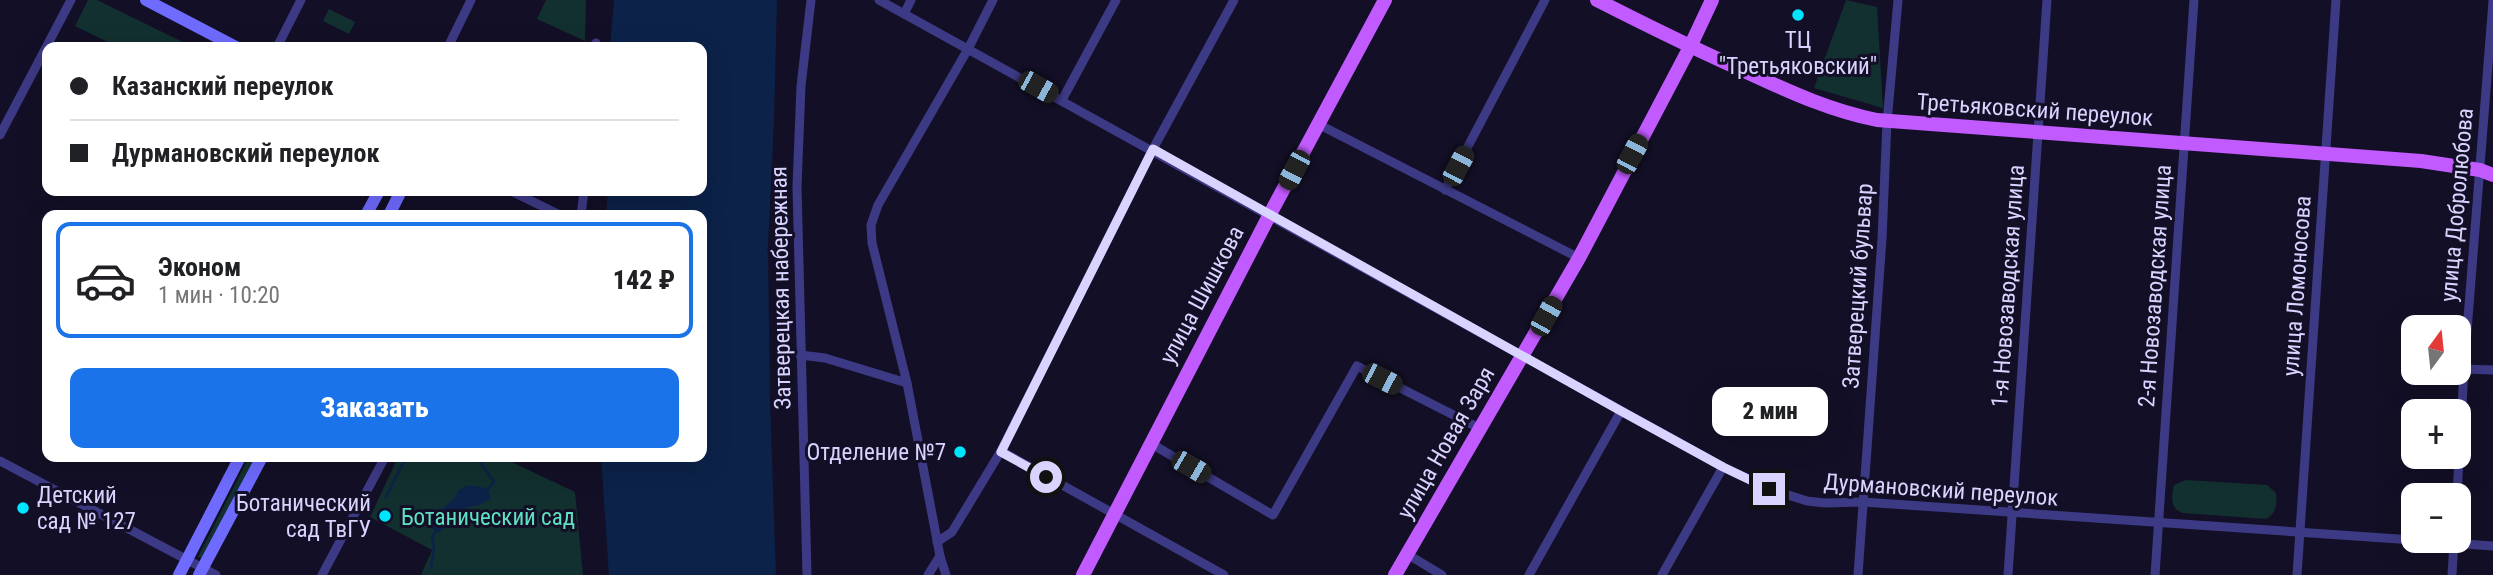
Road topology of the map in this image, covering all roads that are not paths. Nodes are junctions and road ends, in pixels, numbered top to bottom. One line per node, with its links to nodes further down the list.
1 (71, 0): 21 (street)
2 (146, 0): 22 (street)
3 (301, 0): 23 (street)
4 (471, 0): 24 (street)
5 (811, 0): 43 (street, Затверецкая набережная)
6 (879, 0): 20 (street, Дурмановский переулок)
7 (911, 0): 20 (street)
8 (993, 0): 26 (street)
9 (1116, 0): 28 (street)
10 (1234, 0): 34 (street)
11 (1385, 0): 30 (main road, улица Шишкова)
12 (1545, 0): 37 (street)
13 (1597, 0): 25 (main road, Третьяковский переулок)
14 (1712, 0): 25 (main road, улица Новая Заря)
15 (1898, 0): 29 (street, Затверецкий бульвар)
16 (2048, 0): 31 (street, 1-я Новозаводская улица)
17 (2194, 0): 33 (street, 2-я Новозаводская улица)
18 (2336, 0): 35 (street, улица Ломоносова)
19 (2493, 1): 36 (street, улица Добролюбова)
20 (904, 14): 26 (street, Дурмановский переулок)
21 (49, 42)
22 (226, 42)
23 (280, 42)
24 (450, 42)
25 (1690, 47): 29 (main road, Третьяковский переулок); 41 (main road, улица Новая Заря)
26 (968, 48): 28 (street, Дурмановский переулок); 47 (street)
27 (42, 55): 32 (street)
28 (1062, 100): 34 (street, Дурмановский переулок)
29 (1887, 122): 31 (main road, Третьяковский переулок); 59 (street, Затверецкий бульвар)
30 (1318, 124): 37 (street); 40 (main road, улица Шишкова)
31 (2037, 133): 33 (main road, Третьяковский переулок); 60 (street, 1-я Новозаводская улица)
32 (0, 135)
33 (2184, 144): 35 (main road, Третьяковский переулок); 62 (street, 2-я Новозаводская улица)
34 (1153, 149): 40 (street, Дурмановский переулок); 52 (street)
35 (2325, 154): 36 (main road, Третьяковский переулок); 63 (street, улица Ломоносова)
36 (2486, 172): 42 (street, улица Добролюбова)
37 (1446, 190): 41 (street)
38 (521, 196): 39 (street)
39 (550, 210)
40 (1269, 216): 44 (street, Дурмановский переулок); 51 (main road, улица Шишкова)
41 (1578, 258): 44 (main road, улица Новая Заря)
42 (2470, 315)
43 (800, 355): 47 (street); 76 (street, Затверецкая набережная)
44 (1524, 355): 49 (street, Дурмановский переулок); 50 (main road, улица Новая Заря)
45 (2471, 369): 46 (street)
46 (2493, 370)
47 (907, 383): 65 (street)
48 (2463, 385): 58 (street, улица Добролюбова)
49 (1621, 411): 57 (street, Дурмановский переулок); 83 (street)
50 (1481, 429): 51 (street); 69 (main road, улица Новая Заря)
51 (1150, 443): 61 (main road, улица Шишкова)
52 (1001, 452): 61 (street); 65 (street)
53 (0, 461): 71 (street)
54 (237, 462): 71 (street)
55 (258, 462): 72 (street)
56 (382, 462): 75 (street)
57 (1723, 467): 59 (street, Дурмановский переулок); 84 (street)
58 (2458, 483)
59 (1863, 502): 60 (street, Дурмановский переулок); 85 (street, Затверецкий бульвар)
60 (2012, 514): 62 (street, Дурмановский переулок); 86 (street, 1-я Новозаводская улица)
61 (1114, 515): 79 (main road, улица Шишкова); 80 (street)
62 (2158, 523): 63 (street, Дурмановский переулок); 87 (street, 2-я Новозаводская улица)
63 (2300, 533): 64 (street, Дурмановский переулок); 88 (street, улица Ломоносова)
64 (2401, 539)
65 (937, 542): 70 (street)
66 (2471, 544): 67 (street)
67 (2493, 546)
68 (2453, 553): 89 (street)
69 (1407, 554): 81 (main road, улица Новая Заря); 82 (street)
70 (940, 556): 77 (street); 78 (street)
71 (188, 559): 72 (street); 73 (street)
72 (201, 571): 74 (street)
73 (179, 575)
74 (216, 575)
75 (322, 575)
76 (807, 575)
77 (928, 575)
78 (946, 575)
79 (1083, 575)
80 (1224, 575)
81 (1395, 575)
82 (1442, 575)
83 (1529, 575)
84 (1662, 575)
85 (1858, 575)
86 (2008, 575)
87 (2155, 575)
88 (2297, 575)
89 (2452, 575)

